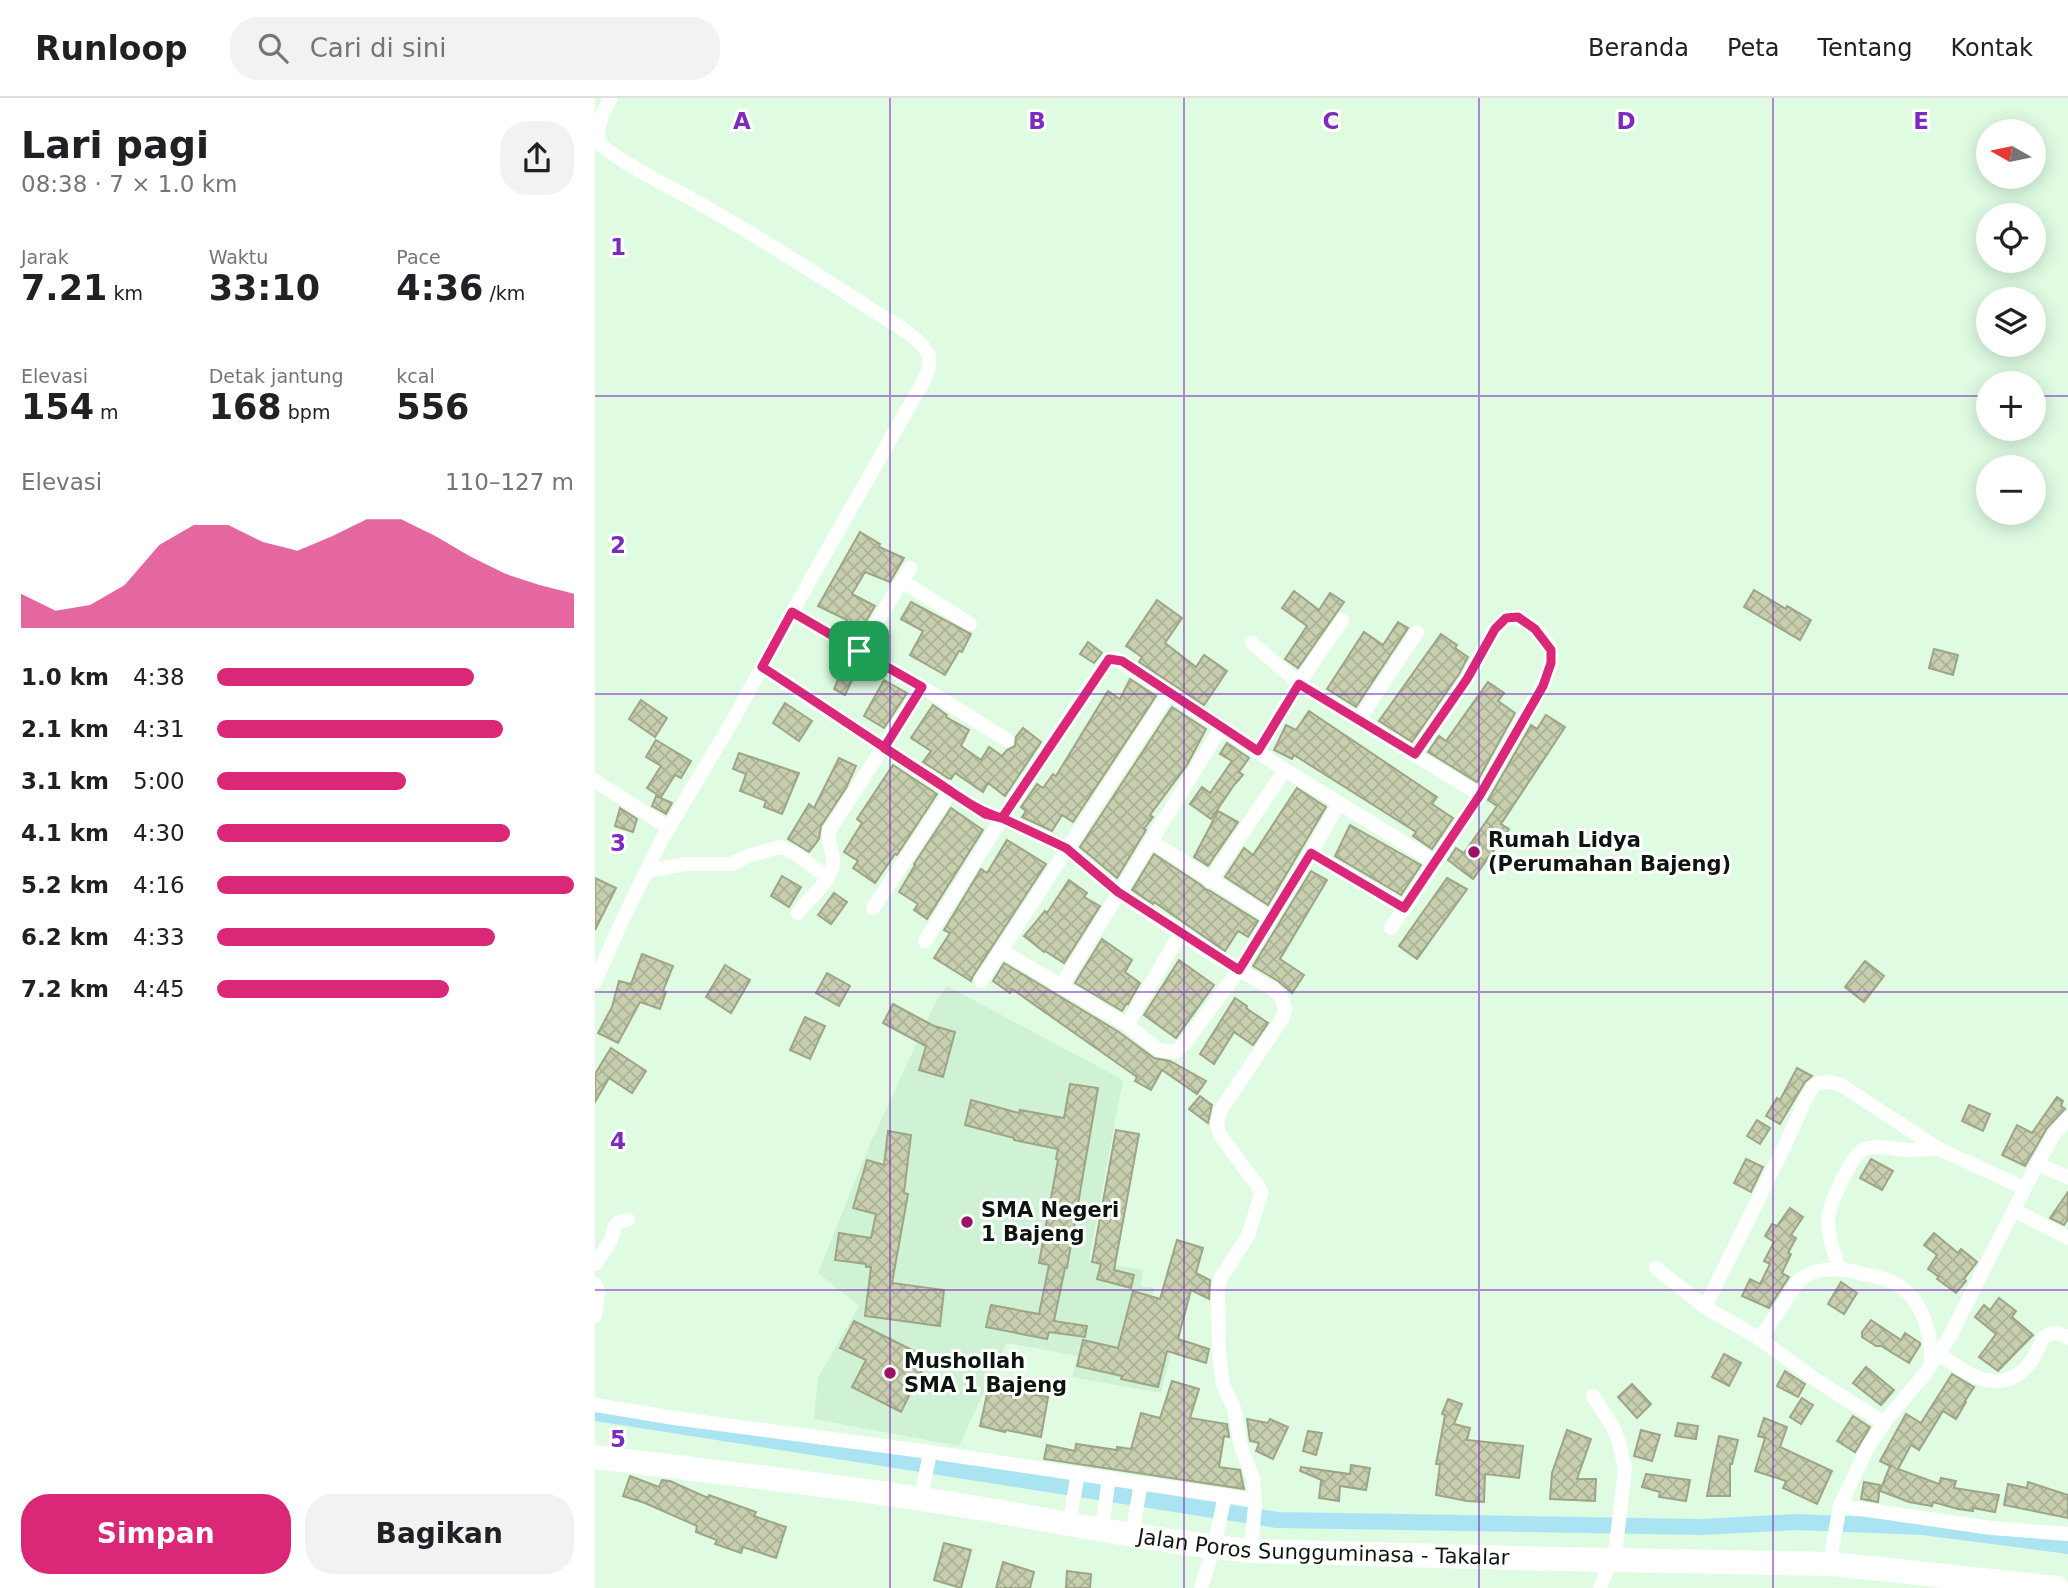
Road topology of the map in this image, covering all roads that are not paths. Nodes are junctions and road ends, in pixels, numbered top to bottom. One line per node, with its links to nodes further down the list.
1 (611, 98): 4 (street)
2 (910, 568): 3 (street)
3 (902, 581): 6 (street); 9 (street)
4 (792, 612): 9 (street); 10 (street)
5 (1342, 620): 11 (street)
6 (970, 624)
7 (1417, 632): 14 (street)
8 (1252, 643): 11 (street)
9 (859, 651): 12 (street)
10 (762, 667): 17 (street); 26 (street)
11 (1299, 684): 14 (street); 18 (street)
12 (922, 687): 16 (street); 17 (street)
13 (1169, 693): 15 (street); 25 (street); 28 (street)
14 (1359, 720): 19 (street)
15 (1221, 728): 18 (street); 27 (street)
16 (1007, 740)
17 (884, 748): 22 (street); 32 (street)
18 (1258, 751): 20 (street)
19 (1415, 754): 23 (street); 23 (street)
20 (1285, 770): 24 (street); 33 (street)
21 (595, 781): 26 (street)
22 (951, 791): 25 (street); 35 (street)
23 (1480, 795): 30 (street)
24 (1339, 803): 29 (street); 30 (street)
25 (1002, 818): 28 (street); 41 (street)
26 (669, 828): 31 (street)
27 (1151, 841): 33 (street); 34 (street)
28 (1066, 848): 34 (street); 42 (street)
29 (1311, 853): 36 (street); 38 (street)
30 (1435, 862): 36 (street)
31 (646, 871): 32 (street); 45 (street)
32 (828, 878): 37 (street)
33 (1210, 881): 38 (street)
34 (1118, 892): 40 (street); 46 (street)
35 (873, 908)
36 (1404, 908): 39 (street)
37 (798, 913)
38 (1271, 918): 43 (street)
39 (1391, 928)
40 (1180, 934): 43 (street); 47 (street)
41 (925, 941)
42 (1002, 951): 44 (street); 46 (street)
43 (1239, 970): 47 (street); 75 (street)
44 (981, 981)
45 (595, 982)
46 (1062, 985): 47 (street)
47 (1127, 1024)
48 (2068, 1118): 50 (street)
49 (1939, 1149): 52 (street); 58 (street); 60 (street)
50 (2037, 1164): 51 (street); 52 (street)
51 (2068, 1177)
52 (2024, 1188): 53 (street)
53 (2014, 1210): 55 (street); 64 (street)
54 (628, 1220): 56 (street)
55 (2068, 1238)
56 (595, 1264)
57 (1655, 1268): 60 (street)
58 (1839, 1269): 63 (street); 64 (street)
59 (595, 1283): 61 (street)
60 (1705, 1307): 63 (street)
61 (595, 1316)
62 (2068, 1338): 64 (street)
63 (1760, 1339): 67 (street)
64 (1935, 1361): 67 (street)
65 (1593, 1396): 83 (street)
66 (595, 1405): 68 (street)
67 (1884, 1423): 76 (street)
68 (930, 1454): 70 (street); 73 (street)
69 (595, 1457): 73 (highway, Jalan Poros Sungguminasa - Takalar)
70 (1077, 1476): 71 (street); 77 (street)
71 (1109, 1481): 72 (street); 78 (street)
72 (1141, 1485): 74 (street); 79 (street)
73 (922, 1492): 77 (highway, Jalan Poros Sungguminasa - Takalar)
74 (1225, 1499): 75 (street); 81 (street)
75 (1255, 1502): 82 (street)
76 (1838, 1511): 80 (street); 84 (street)
77 (1071, 1517): 78 (highway, Jalan Poros Sungguminasa - Takalar)
78 (1103, 1521): 79 (highway, Jalan Poros Sungguminasa - Takalar)
79 (1133, 1524): 81 (highway, Jalan Poros Sungguminasa - Takalar)
80 (2068, 1534)
81 (1217, 1537): 82 (highway, Jalan Poros Sungguminasa - Takalar); 85 (street)
82 (1251, 1543): 83 (highway, Jalan Poros Sungguminasa - Takalar)
83 (1614, 1553): 84 (highway, Jalan Poros Sungguminasa - Takalar); 86 (street)
84 (1832, 1556): 87 (highway, Jalan Poros Sungguminasa - Takalar)
85 (1201, 1588)
86 (1600, 1588)
87 (2057, 1588)

